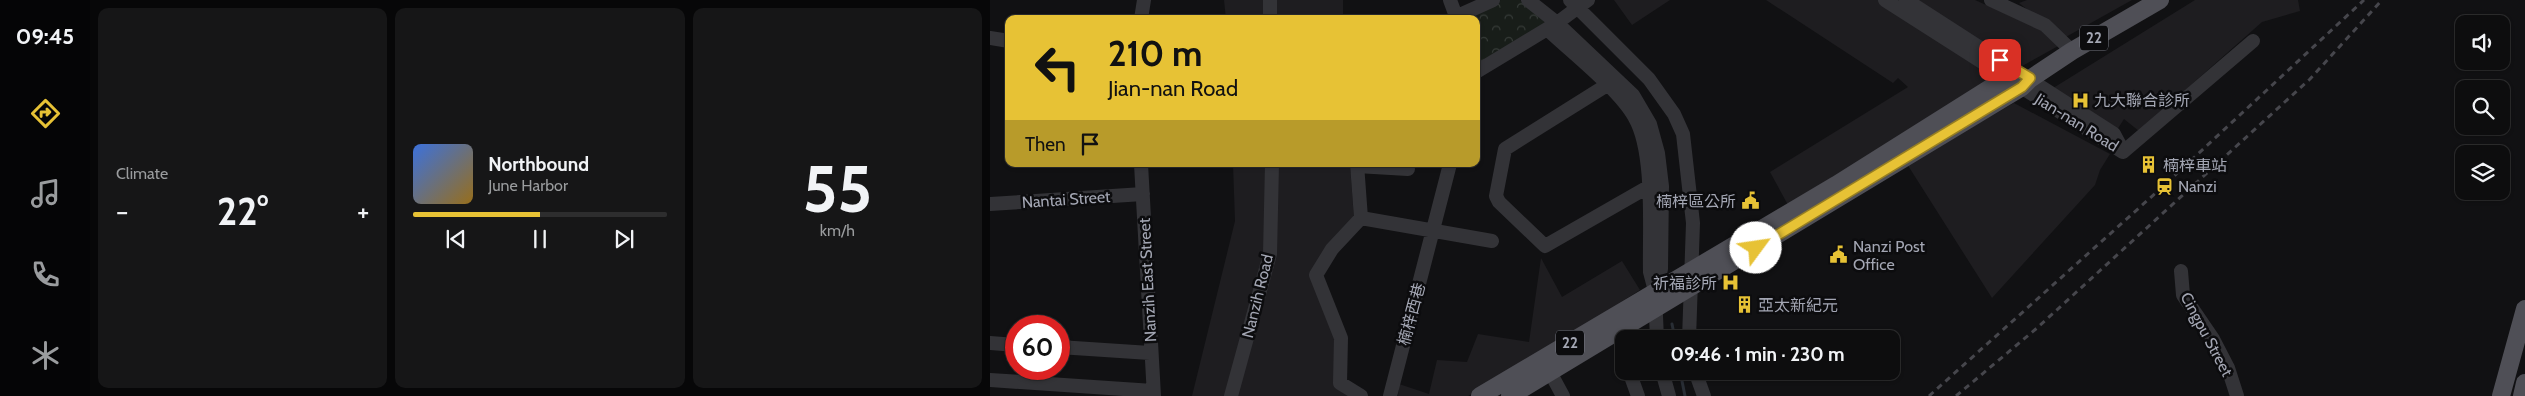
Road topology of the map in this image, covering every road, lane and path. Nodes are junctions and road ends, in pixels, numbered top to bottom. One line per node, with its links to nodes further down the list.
1 (1144, 0): 11 (street)
2 (1270, 0): 12 (street)
3 (1450, 0): 13 (street)
4 (1493, 0): 14 (street)
5 (1528, 0): 15 (street)
6 (1885, 0): 21 (street)
7 (1906, 0): 22 (street, Jian-nan Road)
8 (1991, 0): 19 (street)
9 (2160, 0): 19 (main road, 22)
10 (1579, 2): 15 (street); 37 (street)
11 (1142, 15)
12 (1270, 15)
13 (1454, 15)
14 (1461, 15)
15 (1552, 26): 20 (street); 23 (street); 38 (street)
16 (990, 38): 17 (street)
17 (1005, 41)
18 (2253, 41): 22 (street, Jian-nan Road)
19 (2072, 51): 22 (main road, 22)
20 (1480, 70)
21 (2006, 78): 22 (main road); 37 (main road, 22)
22 (2026, 83): 37 (main road, 22)
23 (1606, 85): 30 (street); 30 (street)
24 (1141, 167): 31 (street, Nanzih East Street)
25 (1272, 167): 53 (street, Nanzih Road)
26 (1357, 167): 33 (street)
27 (1391, 167): 29 (street)
28 (1449, 167): 34 (street, 楠梓西巷)
29 (1408, 168)
30 (1648, 187): 38 (street)
31 (1142, 194): 32 (street, Nantai Street); 45 (street, Nanzih East Street)
32 (990, 204)
33 (1361, 218): 34 (street); 54 (street)
34 (1433, 231): 35 (street); 55 (street, 楠梓西巷)
35 (1492, 241)
36 (2180, 271): 62 (street, Cingpu Street)
37 (1686, 282): 38 (main road, 22); 41 (street)
38 (1657, 300): 40 (street); 46 (main road, 22); 56 (main road, 22)
39 (2525, 309): 63 (main road)
40 (1657, 330)
41 (1689, 330)
42 (990, 343): 43 (street)
43 (1005, 344)
44 (1070, 348): 45 (street)
45 (1150, 353): 52 (street, Nanzih East Street)
46 (1550, 372): 57 (main road, 22); 58 (street)
47 (990, 380): 52 (street)
48 (1632, 380): 59 (street)
49 (1665, 380): 60 (street)
50 (1698, 380): 61 (street)
51 (2525, 383): 64 (main road)
52 (1153, 393)
53 (1231, 396)
54 (1361, 396)
55 (1390, 396)
56 (1480, 396)
57 (1510, 396)
58 (1563, 396)
59 (1638, 396)
60 (1669, 396)
61 (1704, 396)
62 (2237, 396)
63 (2502, 396)
64 (2522, 396)

